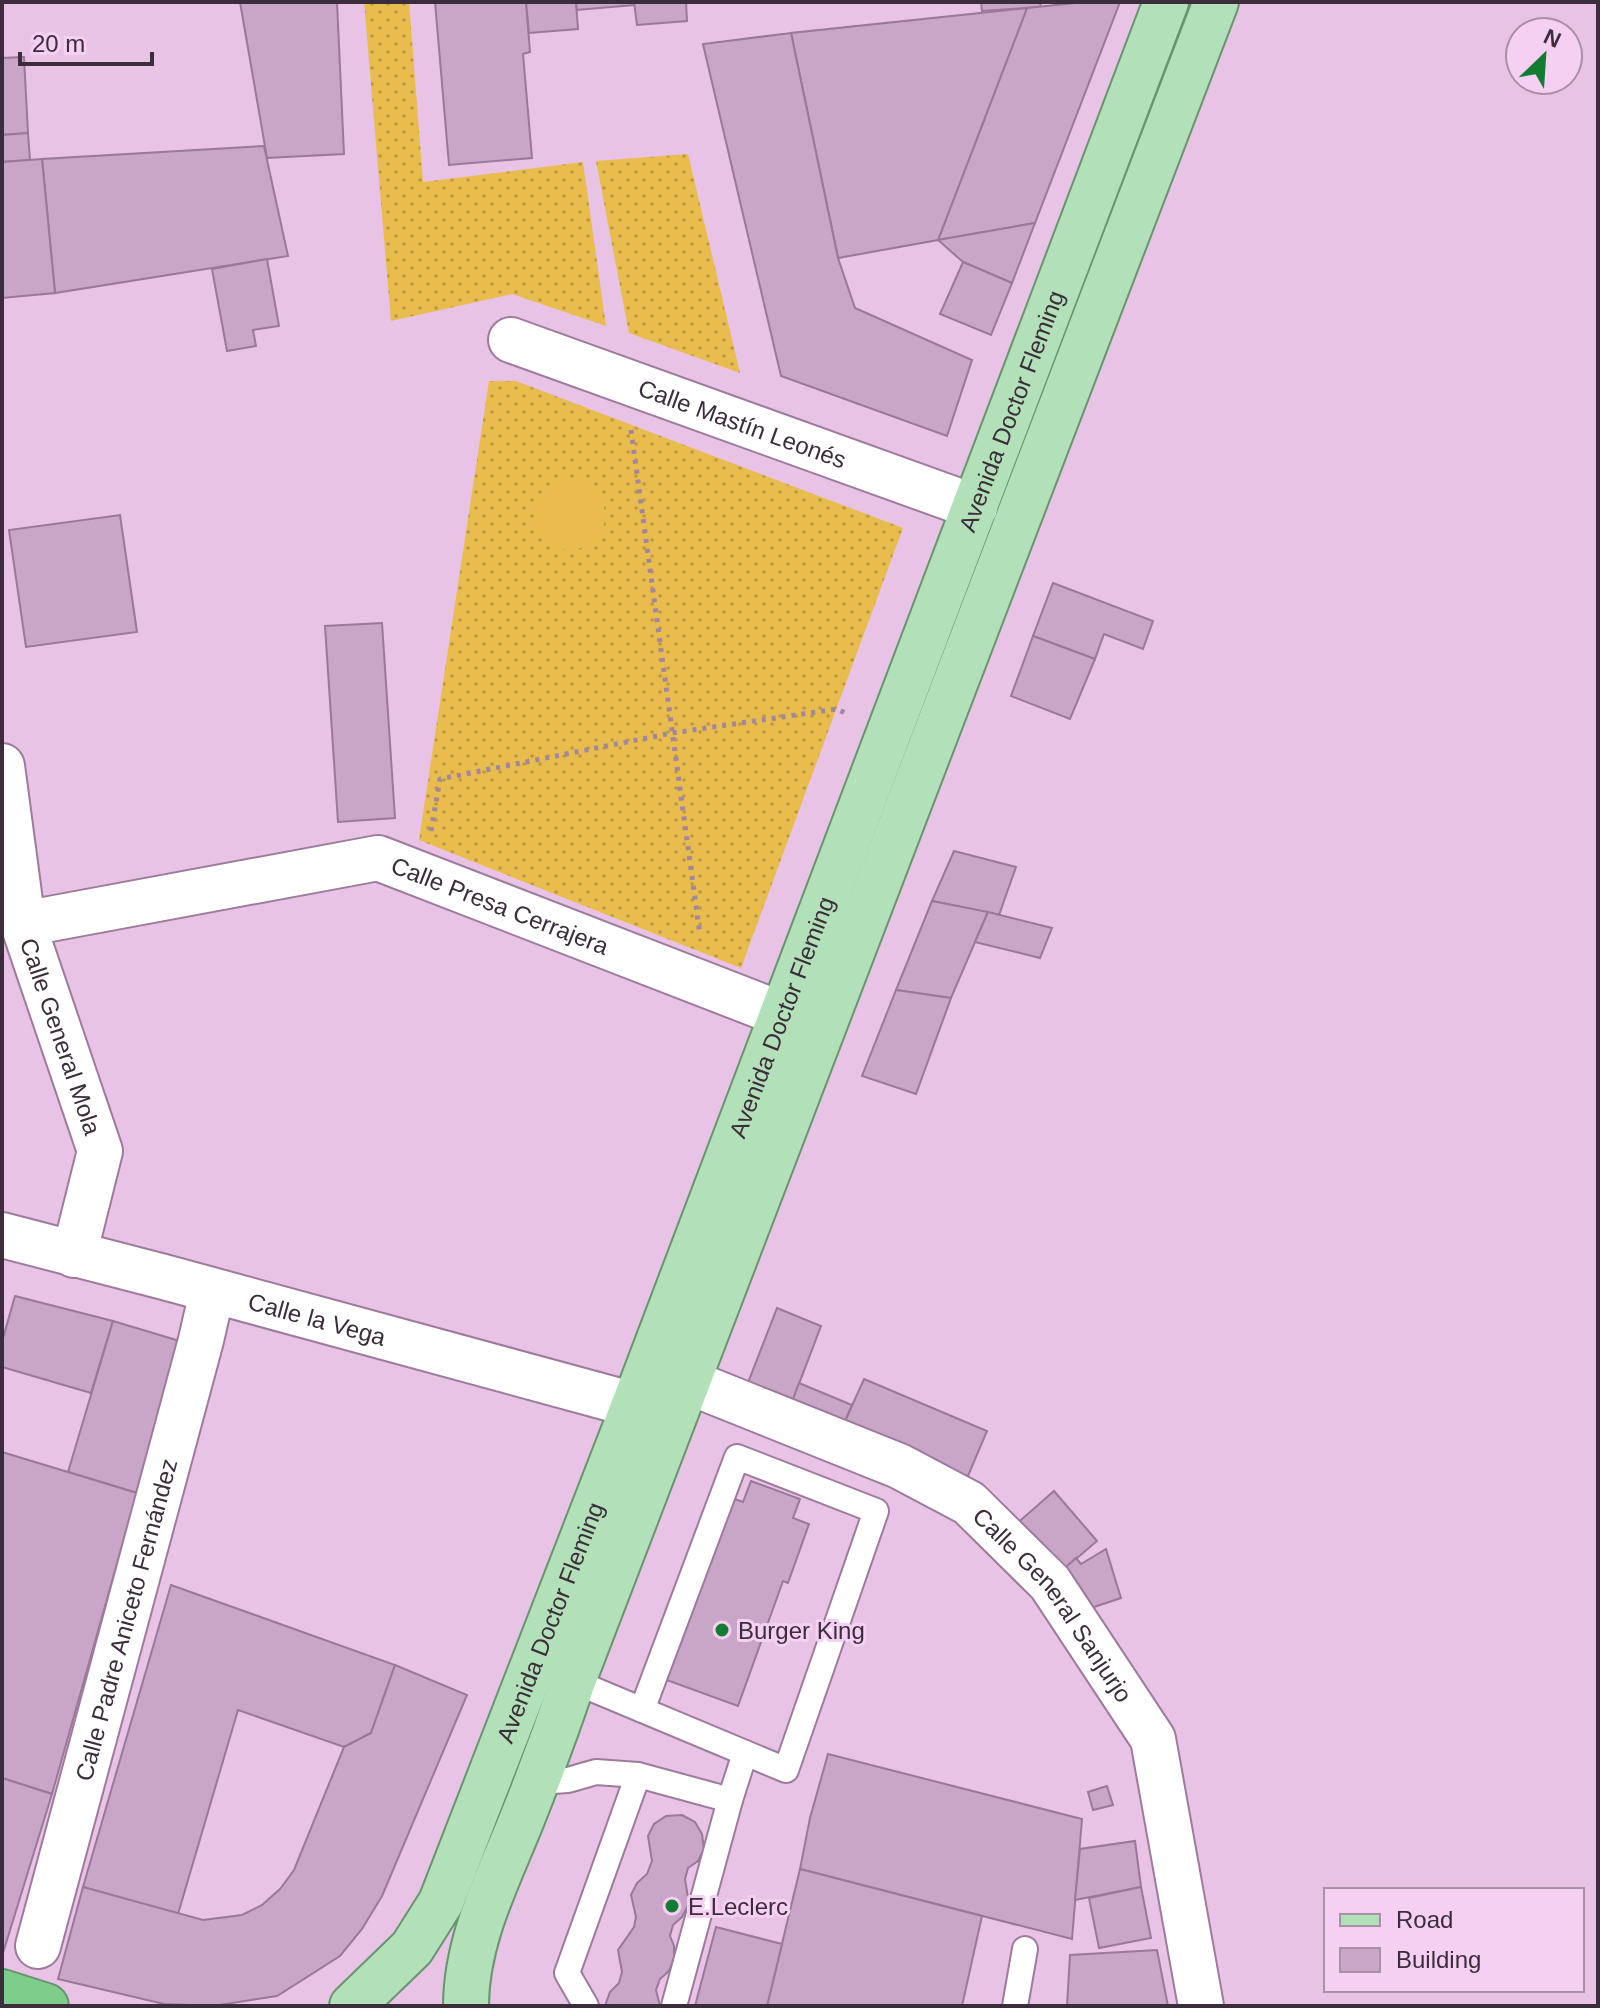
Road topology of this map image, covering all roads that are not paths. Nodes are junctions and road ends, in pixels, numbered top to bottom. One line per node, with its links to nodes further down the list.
1 (1166, 2): 4 (main road, Avenida Doctor Fleming)
2 (1216, 2): 11 (main road, Avenida Doctor Fleming)
3 (511, 340): 4 (street, Calle Mastín Leonés)
4 (975, 507): 7 (main road, Avenida Doctor Fleming)
5 (2, 766): 6 (street, Calle General Mola)
6 (23, 924): 7 (street, Calle Presa Cerrajera); 9 (street, Calle General Mola)
7 (781, 1014): 12 (main road, Avenida Doctor Fleming)
8 (2, 1235): 9 (street, Calle la Vega)
9 (74, 1255): 10 (street, Calle la Vega)
10 (212, 1292): 12 (street, Calle la Vega); 19 (street, Calle Padre Aniceto Fernández)
11 (689, 1382): 13 (main road, Avenida Doctor Fleming); 28 (street, Calle General Sanjurjo)
12 (634, 1405): 23 (main road, Avenida Doctor Fleming)
13 (573, 1681): 14 (lane); 17 (main road, Avenida Doctor Fleming)
14 (642, 1710): 15 (lane); 15 (lane)
15 (745, 1753): 18 (lane)
16 (638, 1775): 17 (lane); 18 (lane); 25 (lane)
17 (537, 1782): 24 (main road, Avenida Doctor Fleming)
18 (730, 1800): 26 (lane)
19 (38, 1946)
20 (1025, 1949): 27 (lane)
21 (2, 1992): 22 (highway)
22 (46, 2006)
23 (352, 2006)
24 (466, 2006)
25 (586, 2006)
26 (674, 2006)
27 (1015, 2006)
28 (1201, 2006)

